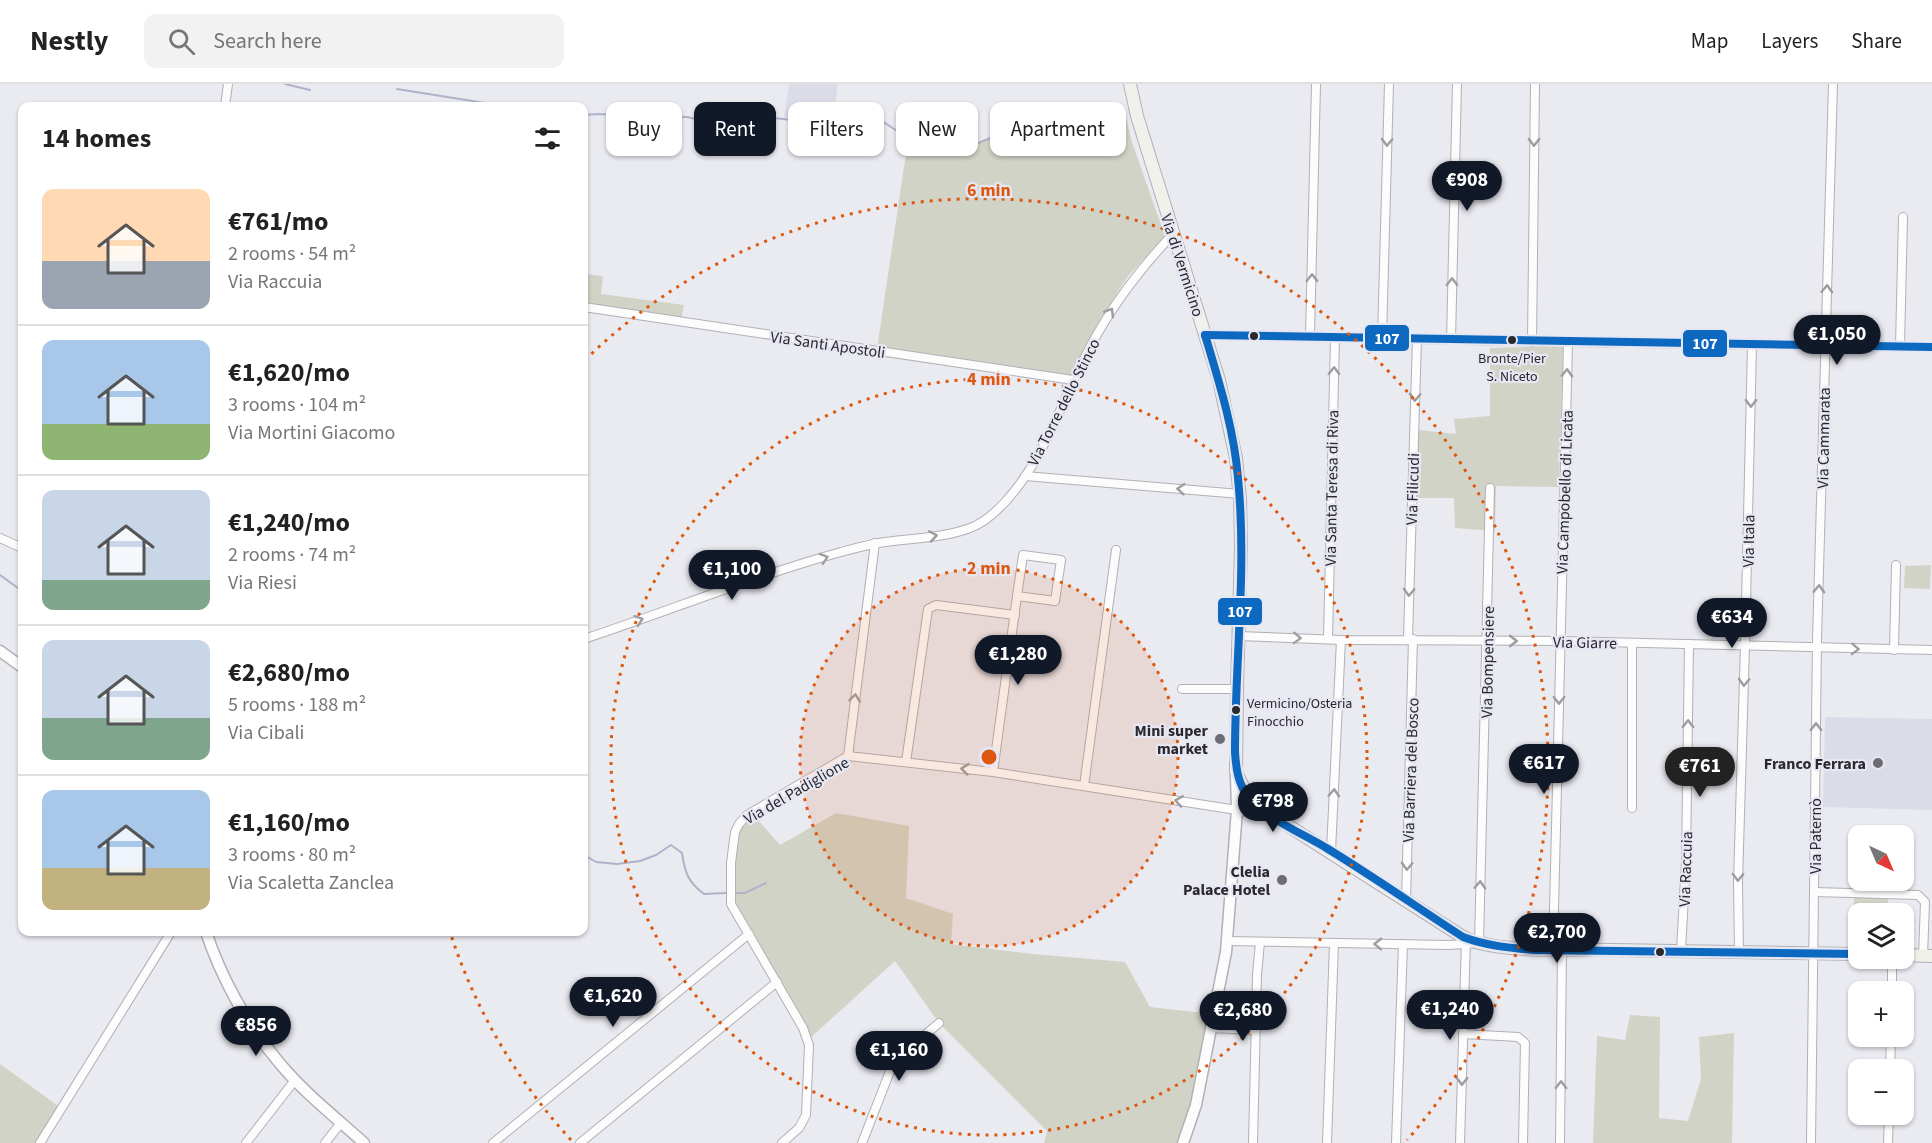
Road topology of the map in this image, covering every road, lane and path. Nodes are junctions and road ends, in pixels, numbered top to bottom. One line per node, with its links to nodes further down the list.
1 (228, 84): 8 (street)
2 (1130, 84): 10 (main road, Via di Vermicino)
3 (1316, 84): 13 (street, one-way to 3)
4 (1389, 84): 15 (street, one-way to 15)
5 (1457, 84): 17 (street, one-way to 5)
6 (1535, 84): 18 (street, one-way to 18)
7 (1833, 84): 21 (street, Via Cammarata, one-way to 7)
8 (226, 102)
9 (1902, 217): 22 (street)
10 (1173, 234): 12 (main road, Via di Vermicino); 24 (street, Via Torre dello Stinco, one-way to 10)
11 (588, 308): 24 (street, Via Santi Apostoli)
12 (1205, 335): 13 (street); 27 (main road, Via di Vermicino)
13 (1310, 336): 14 (street)
14 (1335, 337): 15 (street); 37 (street, Via Santa Teresa di Riva, one-way to 14)
15 (1382, 338): 16 (street)
16 (1417, 338): 17 (street); 38 (street, Via Filicudi, one-way to 38)
17 (1451, 340): 18 (street)
18 (1532, 342): 19 (street)
19 (1568, 342): 20 (street); 41 (street, Via Campobello di Licata, one-way to 19)
20 (1752, 345): 21 (street); 44 (street, Via Itala, one-way to 44)
21 (1825, 346): 22 (street); 45 (street, Via Cammarata, one-way to 21)
22 (1900, 346): 23 (street)
23 (1932, 347)
24 (1073, 380): 25 (street, Via Torre dello Stinco)
25 (1025, 476): 27 (street, one-way to 25); 29 (street, Via Torre dello Stinco, one-way to 25)
26 (1490, 488): 40 (street, Via Bompensiere)
27 (1240, 494): 35 (main road, Via di Vermicino)
28 (0, 538): 30 (street)
29 (875, 543): 36 (street, Via Torre dello Stinco, one-way to 29); 52 (street, one-way to 29)
30 (18, 546)
31 (1116, 550): 56 (street)
32 (1896, 566): 46 (street)
33 (1017, 596): 33 (street); 34 (street)
34 (1014, 615): 53 (street); 54 (street)
35 (1239, 636): 37 (street, Via Giarre, one-way to 37); 51 (main road, Via di Vermicino)
36 (588, 638)
37 (1328, 639): 39 (street, Via Giarre)
38 (1411, 639): 39 (street, Via Giarre); 40 (street, Via Giarre); 63 (street, Via Barriera del Bosco, one-way to 63)
39 (1341, 640): 61 (street, one-way to 39)
40 (1488, 641): 41 (street, Via Giarre, one-way to 41); 69 (street, Via Bompensiere, one-way to 40)
41 (1560, 641): 42 (street, Via Giarre); 72 (street, Via Campobello di Licata, one-way to 72)
42 (1632, 643): 43 (street, Via Giarre); 58 (street)
43 (1689, 644): 44 (street, Via Giarre); 73 (street, Via Raccuia, one-way to 43)
44 (1745, 645): 45 (street, Via Giarre); 74 (street, Via Itala, one-way to 74)
45 (1817, 648): 46 (street, Via Giarre, one-way to 46); 62 (street, Via Paternò, one-way to 45)
46 (1894, 650): 47 (street, Via Giarre)
47 (1932, 650)
48 (0, 651): 49 (street)
49 (18, 664)
50 (1182, 689): 51 (street)
51 (1237, 689): 55 (main road, Via di Vermicino)
52 (848, 756): 53 (street, Via del Padiglione); 64 (street, Via del Padiglione)
53 (906, 762): 54 (street, Via del Padiglione, one-way to 53)
54 (993, 772): 56 (street, Via del Padiglione)
55 (1236, 772): 57 (main road, Via di Vermicino); 59 (street)
56 (1084, 786): 59 (street, Via del Padiglione, one-way to 56)
57 (1248, 796): 59 (street); 60 (main road, Via di Vermicino)
58 (1632, 808)
59 (1237, 810): 60 (street); 67 (street)
60 (1265, 811): 61 (main road, Via di Vermicino)
61 (1331, 851): 63 (main road, Via di Vermicino)
62 (1815, 892): 75 (street, Via Paternò); 77 (street)
63 (1406, 900): 69 (main road, Via di Vermicino)
64 (749, 934): 78 (street, Via del Padiglione); 90 (street)
65 (168, 936): 86 (street)
66 (210, 936): 83 (street)
67 (1227, 941): 68 (street); 80 (street)
68 (1260, 942): 70 (street); 81 (street)
69 (1470, 942): 71 (street); 72 (main road, Via di Vermicino); 82 (street, Via Bompensiere)
70 (1334, 943): 71 (street, one-way to 70); 96 (street)
71 (1403, 944): 97 (street)
72 (1558, 949): 73 (main road, Via di Vermicino); 100 (street, Via Campobello di Licata, one-way to 72)
73 (1681, 951): 74 (main road, Via di Vermicino)
74 (1739, 952): 75 (main road, Via di Vermicino)
75 (1814, 953): 76 (main road, Via di Vermicino); 101 (street, Via Paternò)
76 (1848, 954)
77 (1928, 956)
78 (777, 982): 91 (street); 92 (street, Via del Padiglione)
79 (939, 1023): 93 (street)
80 (1210, 1028): 81 (street); 94 (street)
81 (1256, 1030): 95 (street)
82 (1463, 1034): 98 (street, Via Bompensiere, one-way to 98); 99 (street)
83 (295, 1080): 84 (street); 87 (street)
84 (341, 1123): 88 (street); 89 (street)
85 (1889, 1125): 102 (street)
86 (39, 1143)
87 (246, 1143)
88 (325, 1143)
89 (364, 1143)
90 (493, 1143)
91 (580, 1143)
92 (782, 1143)
93 (862, 1143)
94 (1183, 1143)
95 (1253, 1143)
96 (1327, 1143)
97 (1396, 1143)
98 (1460, 1143)
99 (1523, 1143)
100 (1560, 1143)
101 (1811, 1143)
102 (1888, 1143)

